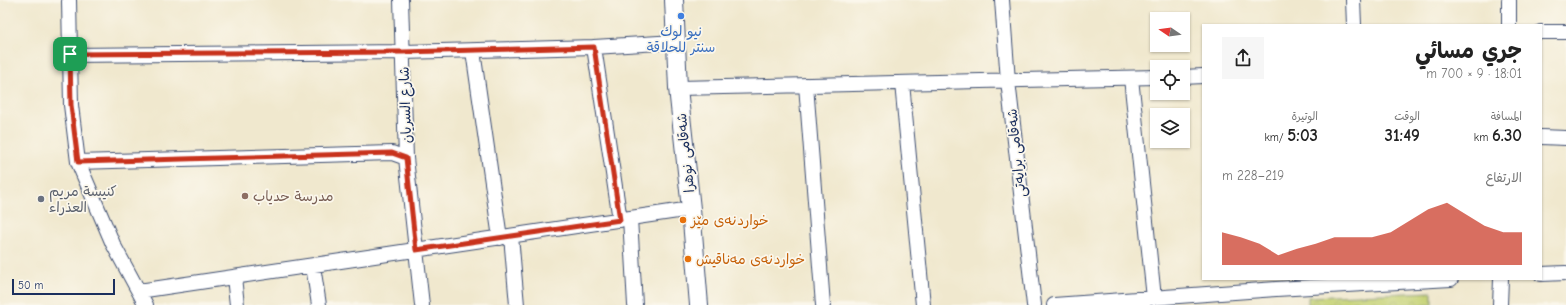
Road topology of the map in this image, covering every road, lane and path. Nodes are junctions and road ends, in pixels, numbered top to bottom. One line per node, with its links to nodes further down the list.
1 (69, 0): 15 (street)
2 (401, 0): 14 (street, شارع السريان)
3 (674, 0): 11 (street, شەقامی نوهرا)
4 (1002, 0): 20 (street, شەقامی برایەتی)
5 (1353, 0): 7 (street)
6 (1509, 0): 8 (street)
7 (1354, 24)
8 (1509, 24)
9 (1542, 32): 10 (street)
10 (1566, 32)
11 (676, 42): 12 (street); 23 (street, شەقامی نوهرا)
12 (594, 47): 13 (street); 29 (street)
13 (473, 51): 14 (street); 30 (street)
14 (403, 52): 15 (street); 26 (street, شارع السريان)
15 (70, 54): 27 (street)
16 (1202, 76): 18 (street)
17 (1150, 77): 19 (street)
18 (1190, 77)
19 (1131, 78): 20 (street); 41 (street)
20 (1008, 81): 21 (street); 51 (street, شەقامی برایەتی)
21 (902, 83): 22 (street); 50 (street)
22 (806, 85): 23 (street); 49 (street)
23 (678, 88): 28 (street, شەقامی نوهرا)
24 (1542, 137): 25 (street)
25 (1566, 138)
26 (406, 158): 27 (street); 31 (street, شارع السريان)
27 (78, 162): 40 (street)
28 (691, 209): 29 (street); 48 (street, شەقامی نوهرا)
29 (625, 219): 30 (street); 47 (street)
30 (505, 237): 31 (street); 46 (street)
31 (416, 250): 32 (street); 45 (street, شارع السريان)
32 (313, 266): 35 (street); 44 (street)
33 (1566, 273): 34 (street)
34 (1542, 274)
35 (234, 277): 40 (street); 43 (street)
36 (1408, 280): 38 (street)
37 (1501, 280): 53 (street)
38 (1366, 281): 39 (street)
39 (1276, 284): 41 (street)
40 (139, 291): 42 (street)
41 (1154, 298): 52 (street)
42 (146, 305)
43 (237, 305)
44 (319, 305)
45 (422, 305)
46 (518, 305)
47 (635, 305)
48 (699, 305)
49 (823, 305)
50 (923, 305)
51 (1034, 305)
52 (1054, 305)
53 (1500, 305)

